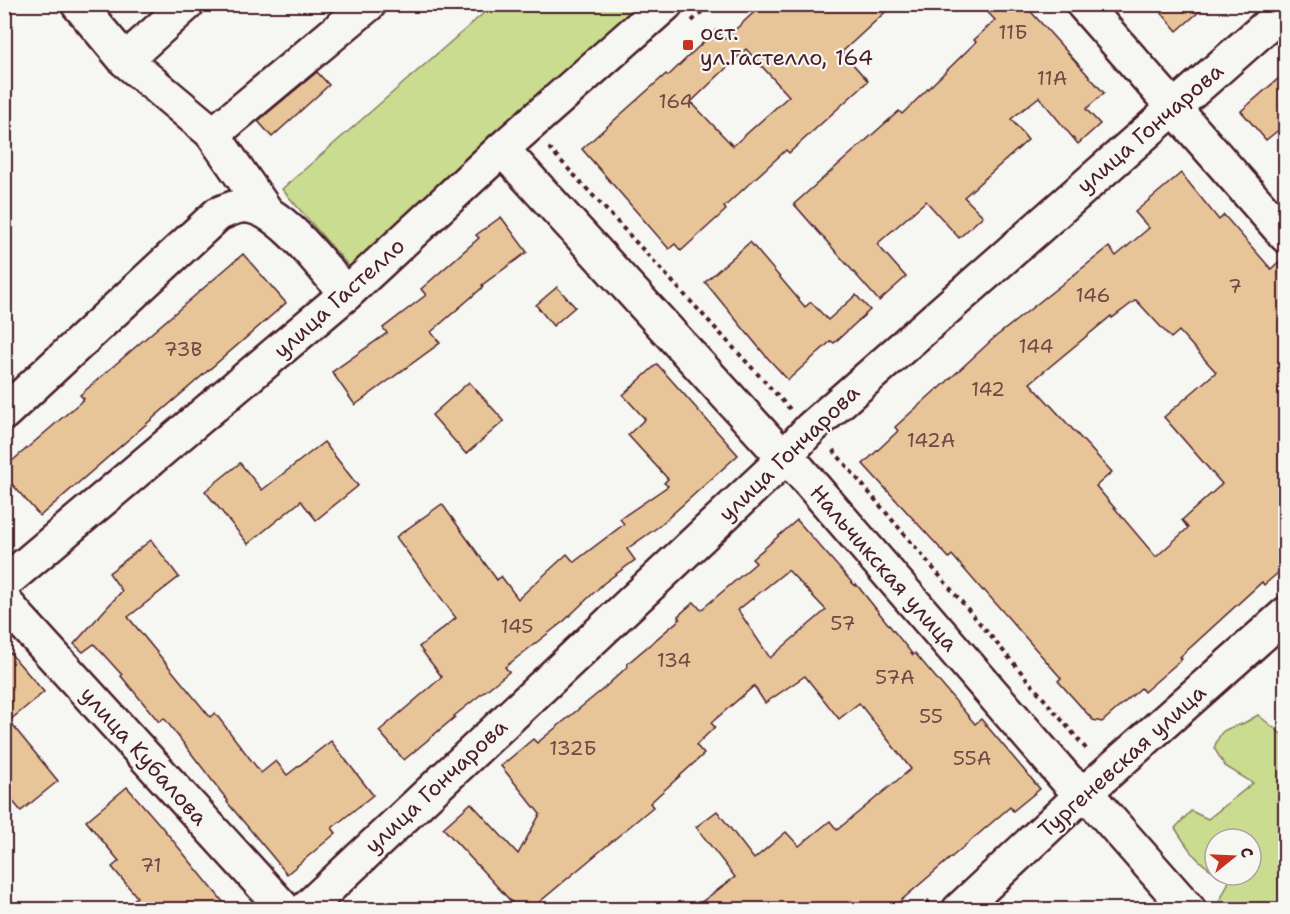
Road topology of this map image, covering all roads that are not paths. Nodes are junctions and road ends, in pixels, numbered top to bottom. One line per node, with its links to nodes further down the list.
1 (78, 4): 7 (street)
2 (187, 4): 7 (street)
3 (369, 4): 9 (street)
4 (1083, 4): 8 (street)
5 (1286, 9): 8 (street, улица Гончарова)
6 (676, 16): 10 (street, улица Гастелло)
7 (125, 60): 9 (street)
8 (1173, 107): 12 (street); 15 (street, улица Гончарова)
9 (211, 132): 11 (street)
10 (502, 149): 13 (street, улица Гастелло); 15 (street, Нальчикская улица)
11 (266, 211): 13 (street); 14 (street)
12 (1286, 236)
13 (346, 294): 16 (street, улица Гастелло)
14 (4, 413)
15 (784, 458): 19 (street, Нальчикская улица); 22 (street, улица Гончарова)
16 (4, 583)
17 (4, 601): 21 (street, улица Кубалова)
18 (1286, 614): 19 (street, Тургеневская улица)
19 (1086, 794): 20 (street, Тургеневская улица); 23 (street, Нальчикская улица)
20 (948, 902)
21 (285, 909)
22 (305, 909)
23 (1189, 909)

